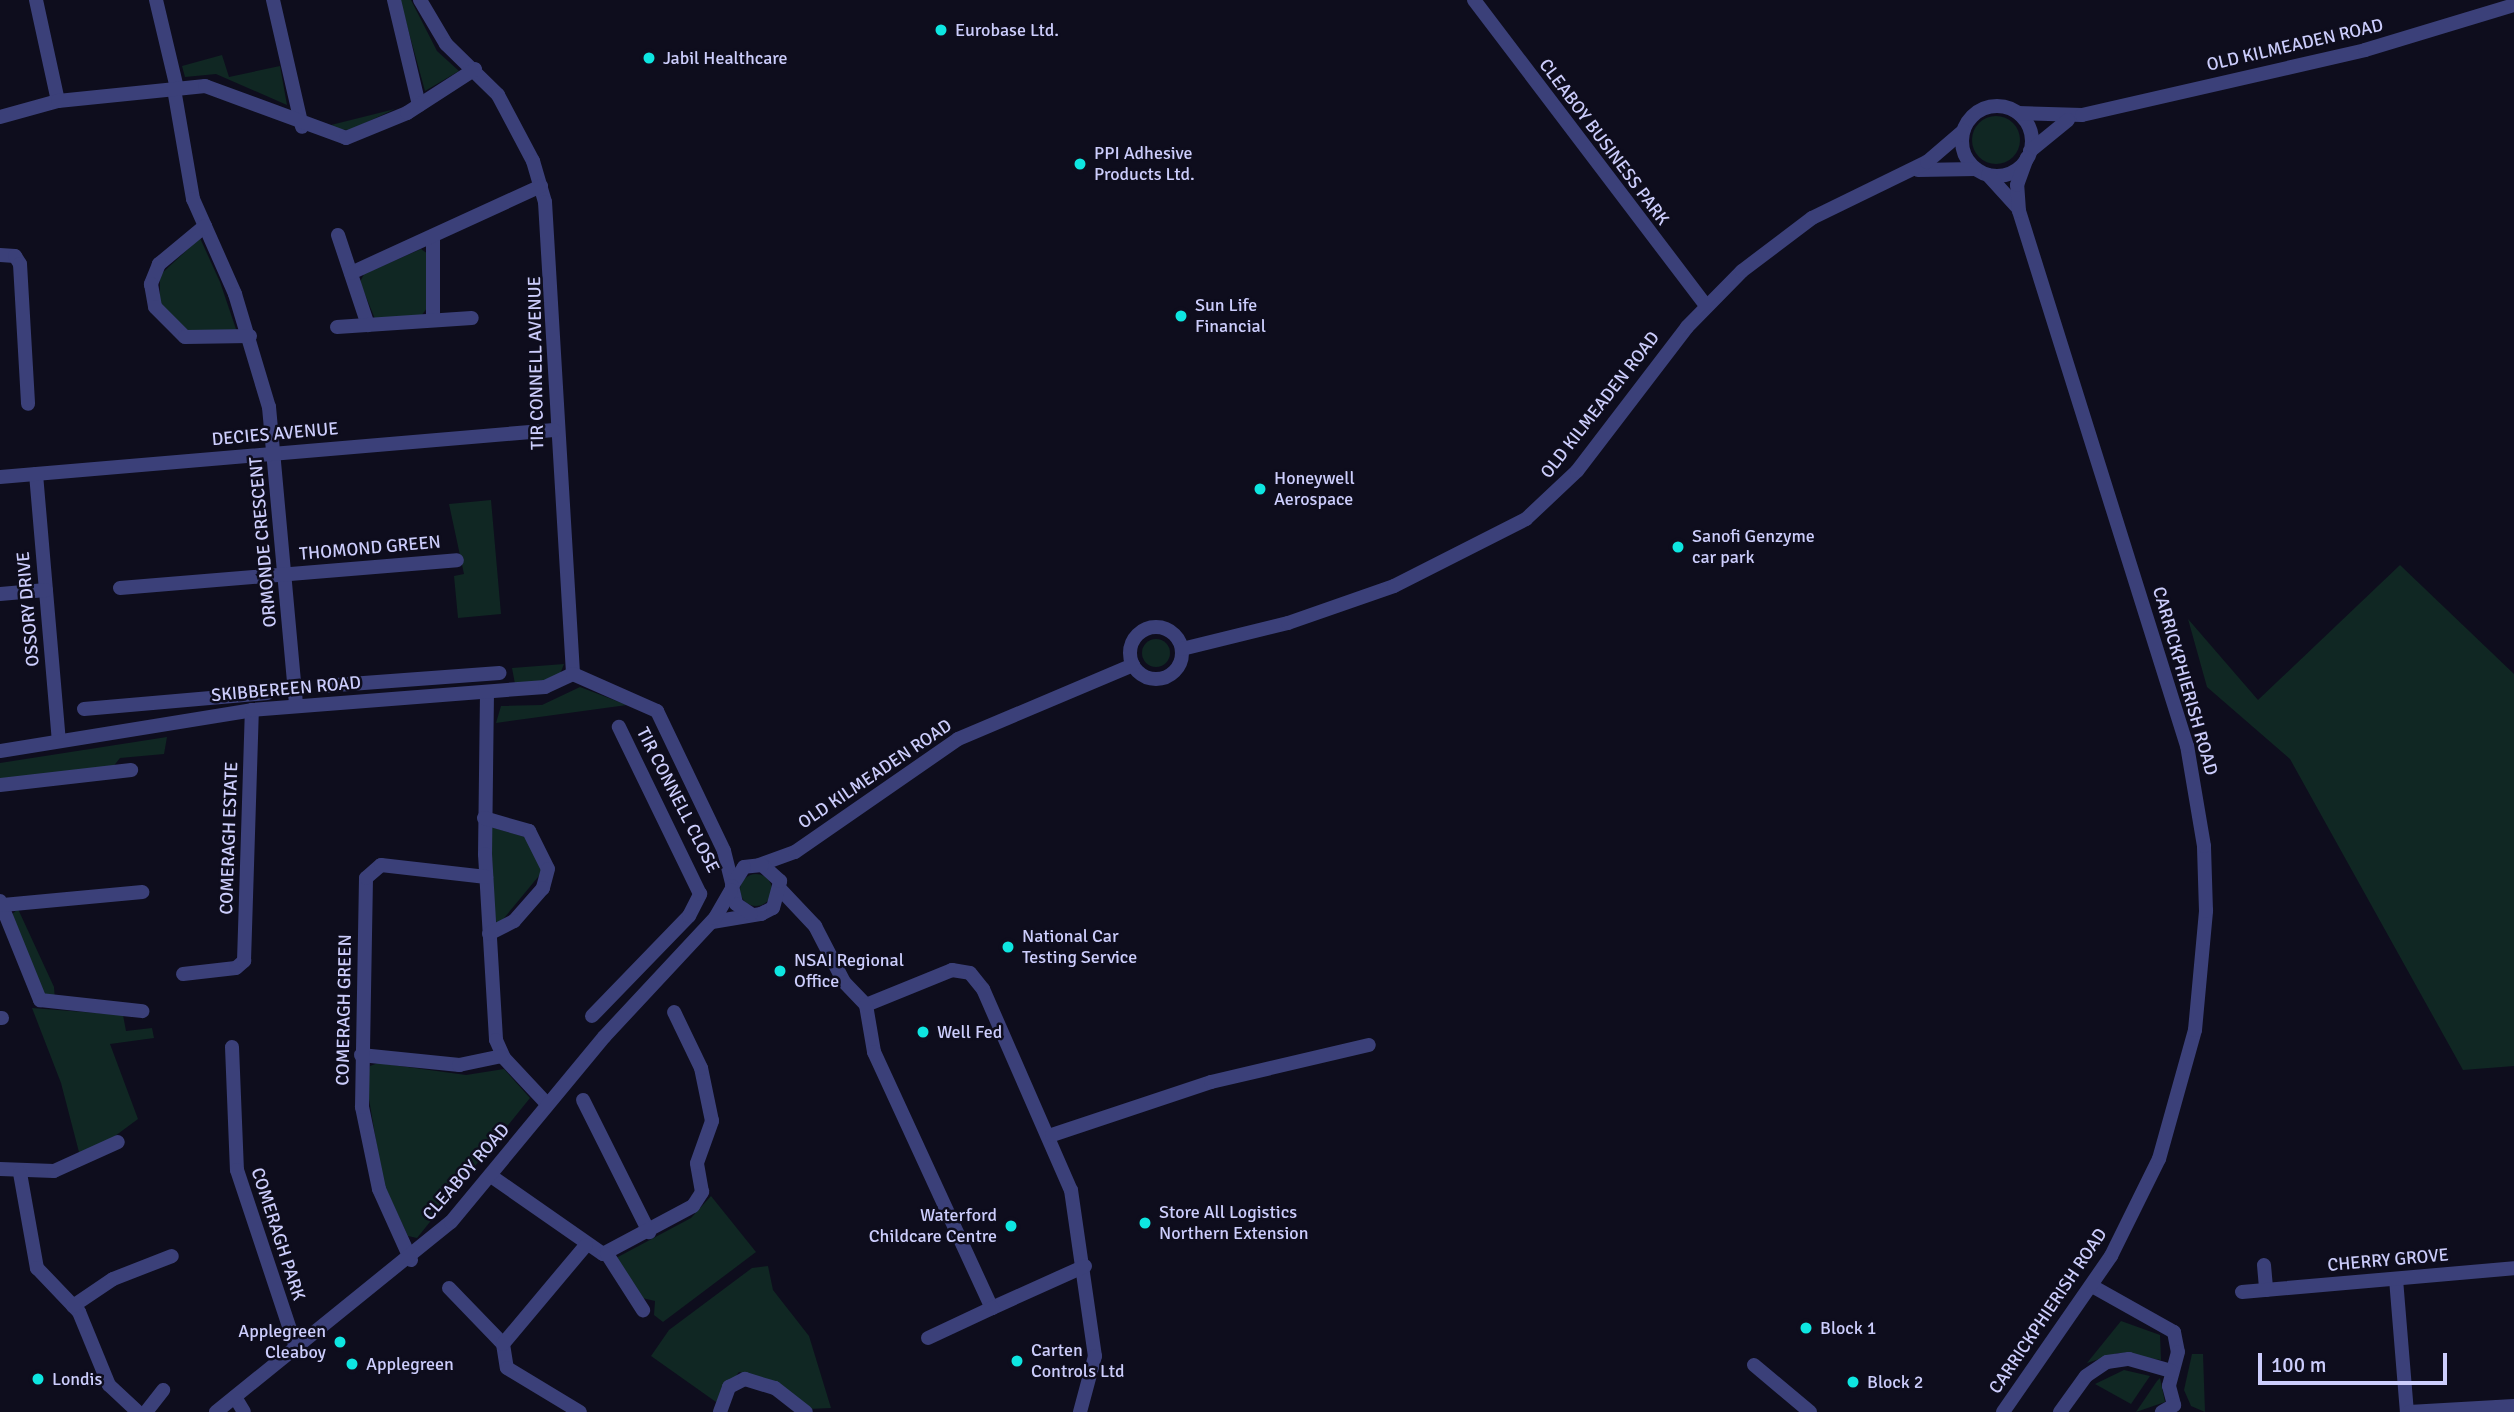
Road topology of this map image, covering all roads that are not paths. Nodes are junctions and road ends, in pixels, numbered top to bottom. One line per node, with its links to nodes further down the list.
1 (36, 0): 10 (street)
2 (156, 0): 9 (street, ORMONDE CRESCENT)
3 (273, 0): 15 (street)
4 (394, 0): 11 (street)
5 (420, 0): 8 (street, TIR CONNELL AVENUE)
6 (1474, 0): 27 (street, CLEABOY BUSINESS PARK)
7 (2514, 5): 13 (street, OLD KILMEADEN ROAD)
8 (475, 69): 11 (street); 20 (street, TIR CONNELL AVENUE)
9 (176, 88): 10 (street); 15 (street); 22 (street, ORMONDE CRESCENT)
10 (58, 101): 14 (street)
11 (419, 105): 15 (street)
12 (2018, 113): 13 (street, OLD KILMEADEN ROAD); 16 (street); 17 (street)
13 (2082, 115): 17 (street, OLD KILMEADEN ROAD)
14 (0, 117)
15 (302, 127)
16 (1962, 131): 18 (street); 19 (street, OLD KILMEADEN ROAD)
17 (2029, 155): 18 (street); 21 (street, CARRICKPHIERISH ROAD)
18 (1982, 172): 19 (street, OLD KILMEADEN ROAD); 21 (street, CARRICKPHIERISH ROAD)
19 (1901, 175): 27 (street, OLD KILMEADEN ROAD)
20 (541, 186): 24 (street); 34 (street, TIR CONNELL AVENUE)
21 (2022, 221): 102 (street, CARRICKPHIERISH ROAD)
22 (205, 226): 32 (street, ORMONDE CRESCENT); 32 (street)
23 (338, 235): 26 (street)
24 (433, 236): 26 (street); 29 (street)
25 (0, 255): 33 (street)
26 (351, 273): 30 (street)
27 (1706, 306): 43 (street, OLD KILMEADEN ROAD)
28 (472, 318): 29 (street)
29 (433, 320): 30 (street)
30 (368, 325): 31 (street)
31 (337, 327)
32 (250, 336): 35 (street, ORMONDE CRESCENT)
33 (28, 404)
34 (554, 430): 35 (street, DECIES AVENUE); 46 (street, TIR CONNELL AVENUE)
35 (275, 453): 36 (street, DECIES AVENUE); 39 (street, ORMONDE CRESCENT)
36 (36, 474): 37 (street, DECIES AVENUE); 41 (street, OSSORY DRIVE)
37 (0, 477)
38 (457, 560): 39 (street, THOMOND GREEN)
39 (285, 574): 40 (street, THOMOND GREEN); 53 (street, ORMONDE CRESCENT)
40 (120, 588)
41 (46, 590): 42 (street); 58 (street, OSSORY DRIVE)
42 (0, 594)
43 (1182, 649): 44 (street); 44 (street)
44 (1133, 665): 64 (street, OLD KILMEADEN ROAD)
45 (500, 673): 47 (street, SKIBBEREEN ROAD)
46 (573, 674): 49 (street, SKIBBEREEN ROAD); 63 (street)
47 (404, 680): 48 (street, SKIBBEREEN ROAD); 51 (street)
48 (323, 686)
49 (487, 692): 51 (street, SKIBBEREEN ROAD); 62 (street)
50 (267, 693): 52 (street, SKIBBEREEN ROAD)
51 (405, 698): 53 (street, SKIBBEREEN ROAD)
52 (176, 701): 54 (street, SKIBBEREEN ROAD); 56 (street)
53 (296, 706): 55 (street, SKIBBEREEN ROAD)
54 (84, 709)
55 (252, 710): 56 (street, SKIBBEREEN ROAD); 75 (street, COMERAGH ESTATE)
56 (178, 720): 58 (street, SKIBBEREEN ROAD)
57 (620, 727): 76 (street, TIR CONNELL CLOSE)
58 (59, 740): 59 (street, SKIBBEREEN ROAD)
59 (0, 751)
60 (131, 770): 61 (street)
61 (0, 785)
62 (484, 818): 66 (street); 74 (street)
63 (724, 851): 65 (street); 67 (street)
64 (794, 852): 65 (street, OLD KILMEADEN ROAD); 68 (street, OLD KILMEADEN ROAD)
65 (756, 864): 67 (street, CLEABOY ROAD); 68 (street)
66 (485, 877): 74 (street); 84 (street, COMERAGH GREEN)
67 (732, 886): 71 (street); 73 (street, CLEABOY ROAD)
68 (781, 887): 71 (street, OLD KILMEADEN ROAD); 72 (street)
69 (142, 892): 70 (street)
70 (1, 903): 79 (street)
71 (759, 913): 72 (street); 73 (street)
72 (804, 917): 78 (street)
73 (711, 923): 77 (street, CLEABOY ROAD)
74 (489, 934): 85 (street)
75 (183, 974)
76 (617, 990): 77 (street); 81 (street, TIR CONNELL CLOSE)
77 (633, 1005): 87 (street, CLEABOY ROAD)
78 (866, 1005): 88 (street); 107 (street)
79 (142, 1011)
80 (674, 1012): 93 (street)
81 (592, 1016)
82 (1369, 1045): 88 (street)
83 (232, 1047): 111 (street, COMERAGH PARK)
84 (361, 1055): 85 (street); 97 (street, COMERAGH GREEN)
85 (502, 1056): 87 (street)
86 (583, 1100): 93 (street)
87 (547, 1104): 92 (street, CLEABOY ROAD)
88 (1052, 1135): 99 (street)
89 (118, 1142): 91 (street)
90 (0, 1169): 91 (street)
91 (20, 1173): 106 (street)
92 (491, 1176): 94 (street); 97 (street, CLEABOY ROAD)
93 (649, 1232): 95 (street)
94 (586, 1245): 95 (street); 110 (street)
95 (607, 1254): 108 (street)
96 (172, 1256): 106 (street)
97 (411, 1260): 111 (street, CLEABOY ROAD)
98 (2264, 1265): 104 (street)
99 (1084, 1266): 107 (street); 125 (street)
100 (2514, 1269): 101 (street, CHERRY GROVE)
101 (2396, 1279): 104 (street, CHERRY GROVE); 129 (street)
102 (2092, 1286): 113 (street); 127 (street, CARRICKPHIERISH ROAD)
103 (449, 1289): 110 (street)
104 (2266, 1290): 105 (street, CHERRY GROVE)
105 (2242, 1292)
106 (73, 1306): 118 (street)
107 (992, 1308): 109 (street)
108 (643, 1310)
109 (928, 1338)
110 (503, 1344): 122 (street)
111 (296, 1347): 115 (street, CLEABOY ROAD)
112 (1755, 1365): 126 (street)
113 (2171, 1371): 117 (street); 128 (street)
114 (163, 1390): 119 (street)
115 (235, 1397): 120 (street, CLEABOY ROAD); 121 (street)
116 (2514, 1406): 129 (street)
117 (2171, 1410)
118 (138, 1412)
119 (146, 1412)
120 (216, 1412)
121 (244, 1412)
122 (580, 1412)
123 (720, 1412): 124 (street)
124 (806, 1412)
125 (1080, 1412)
126 (1810, 1412)
127 (2003, 1412)
128 (2060, 1412)
129 (2408, 1412)

